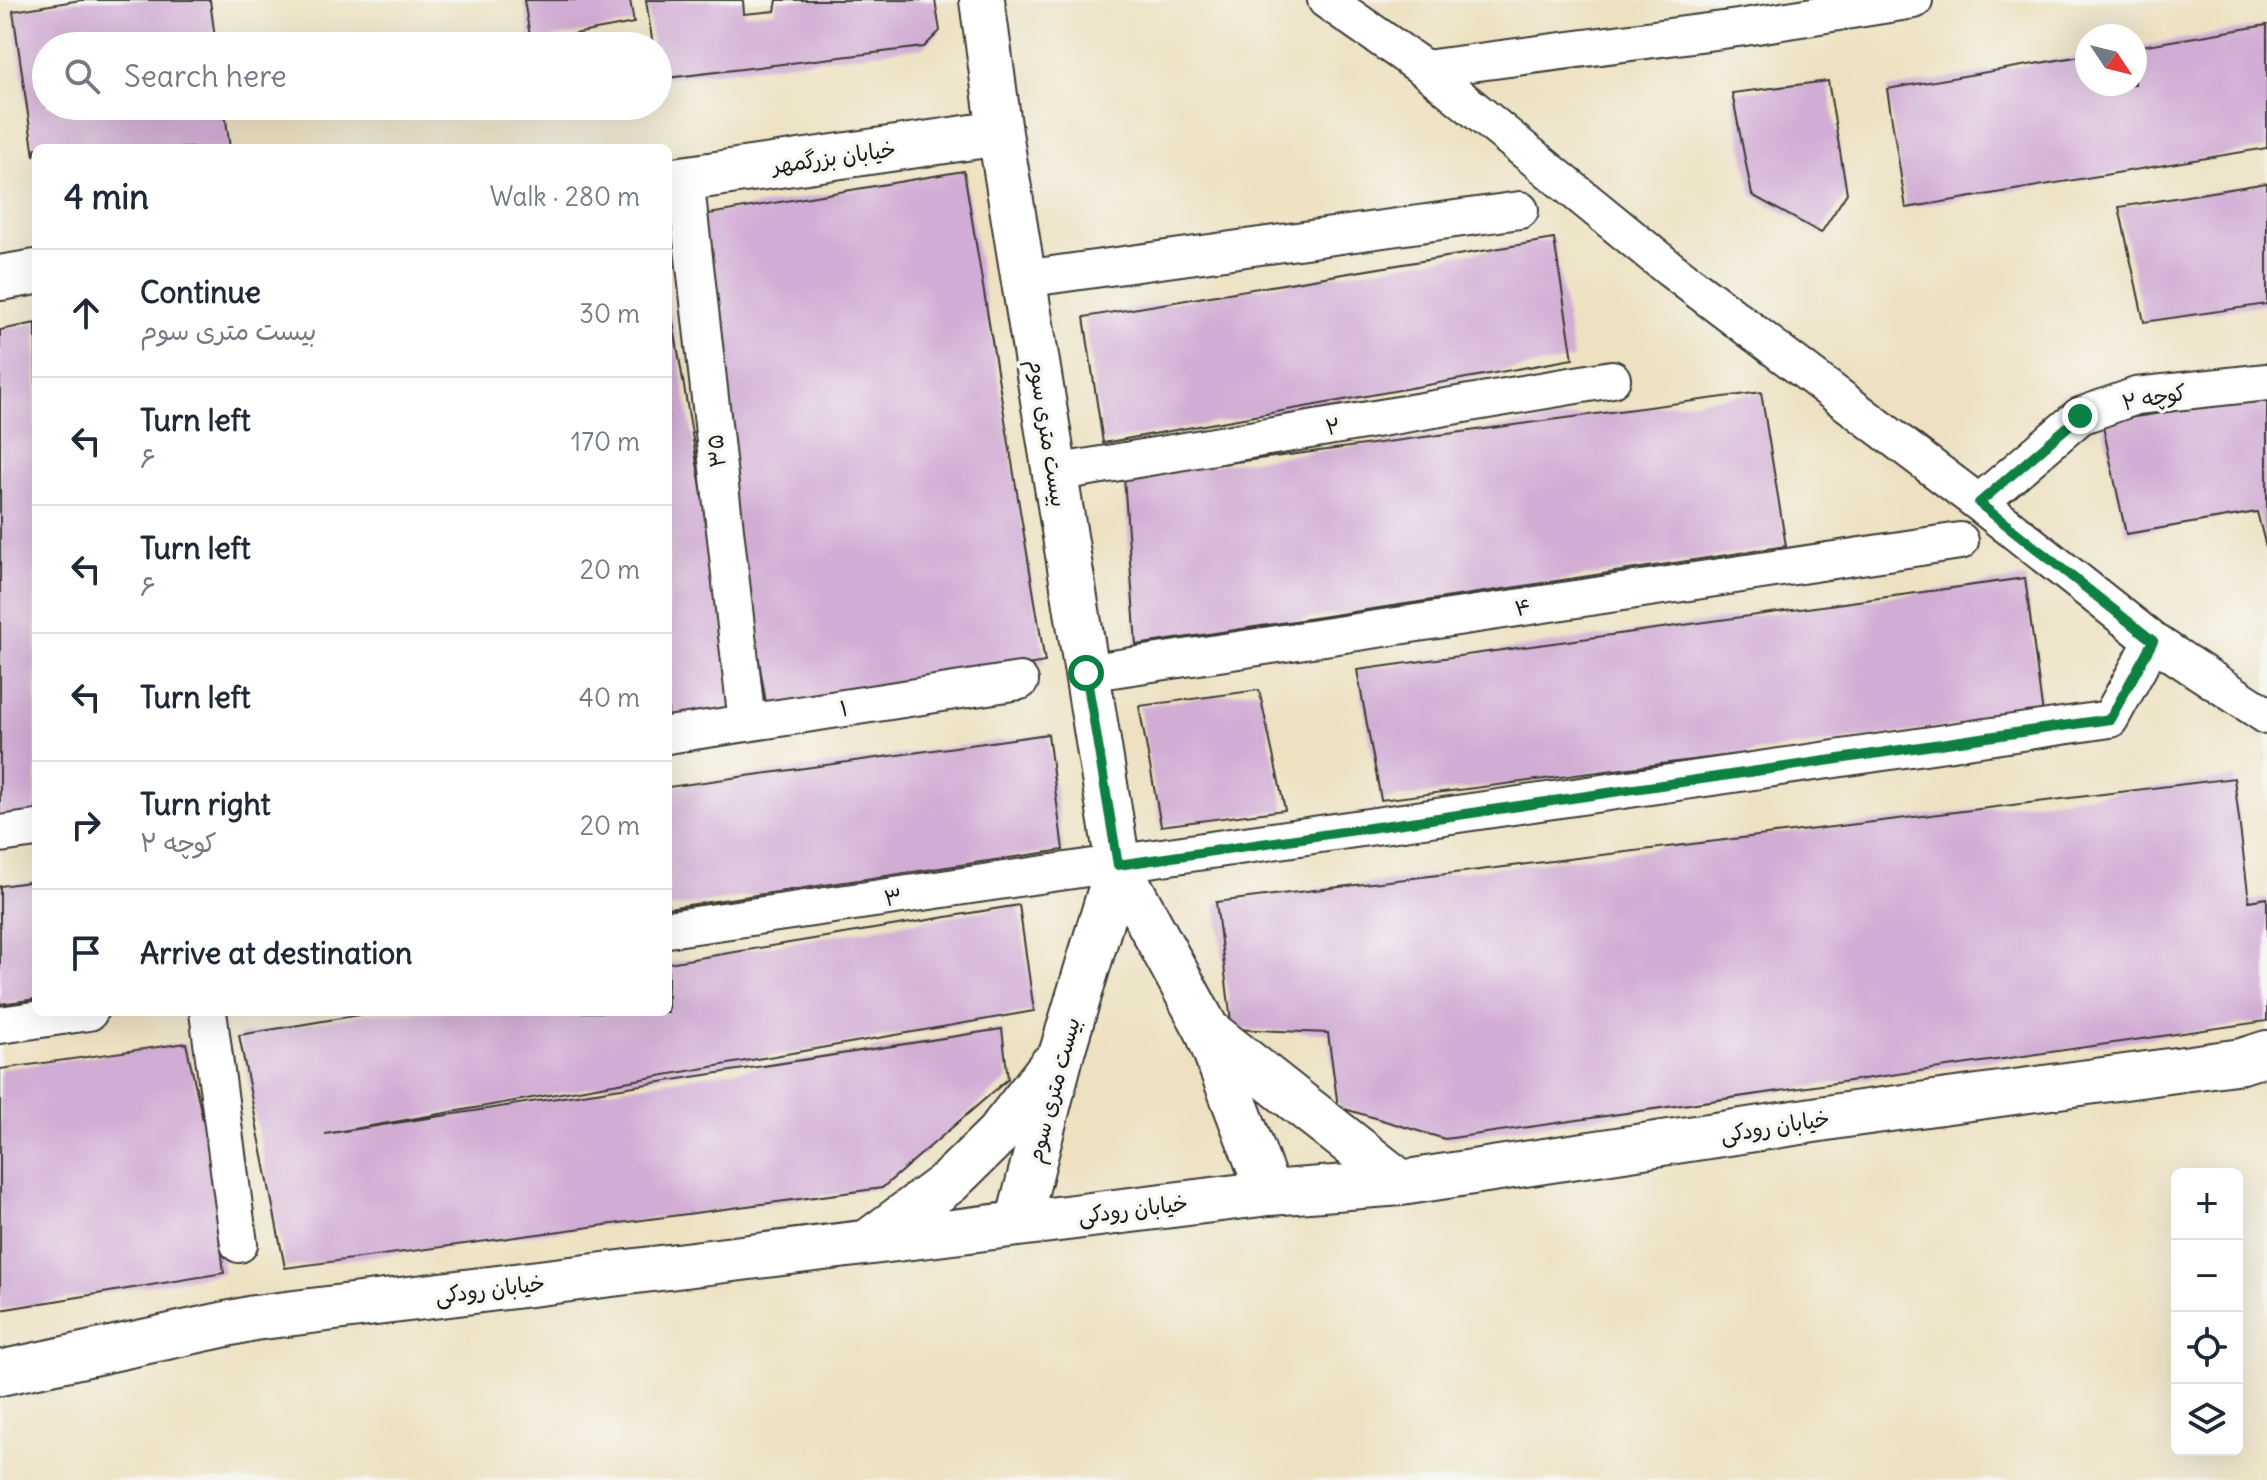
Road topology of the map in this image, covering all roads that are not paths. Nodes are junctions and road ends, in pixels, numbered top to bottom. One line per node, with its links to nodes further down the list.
1 (982, 0): 6 (main road, بیست متری سوم)
2 (1326, 0): 5 (street)
3 (1914, 0): 4 (street)
4 (1736, 14): 5 (street)
5 (1425, 69): 15 (street)
6 (1000, 133): 7 (main road, خیابان بزرگمهر); 11 (main road, بیست متری سوم)
7 (676, 179): 21 (street, ۳۵)
8 (1520, 210): 11 (street)
9 (32, 273): 10 (main road)
10 (0, 278)
11 (1023, 279): 14 (main road, بیست متری سوم)
12 (1612, 379): 14 (street, ۲)
13 (2267, 382): 15 (street, کوچه ۲)
14 (1054, 473): 18 (main road, بیست متری سوم)
15 (1979, 503): 17 (street)
16 (1960, 541): 18 (street, ۴)
17 (2153, 641): 20 (street); 25 (street, ۳)
18 (1086, 673): 25 (main road, بیست متری سوم)
19 (1020, 681): 21 (street, ۱)
20 (2267, 716)
21 (747, 723): 22 (street, ۱)
22 (672, 734)
23 (32, 830): 24 (street)
24 (0, 834)
25 (1118, 865): 26 (street, ۳); 30 (main road, بیست متری سوم); 31 (main road, بیست متری سوم)
26 (672, 928)
27 (62, 1016): 29 (street)
28 (209, 1016): 37 (street)
29 (0, 1025)
30 (1207, 1030): 33 (main road); 34 (main road, بیست متری سوم)
31 (1062, 1052): 35 (main road, بیست متری سوم); 36 (main road)
32 (2267, 1053): 33 (main road, خیابان رودکی)
33 (1401, 1183): 34 (main road, خیابان رودکی)
34 (1269, 1193): 35 (main road, خیابان رودکی)
35 (1018, 1223): 36 (main road, خیابان رودکی)
36 (867, 1243): 38 (main road, خیابان رودکی)
37 (239, 1244)
38 (0, 1373)

